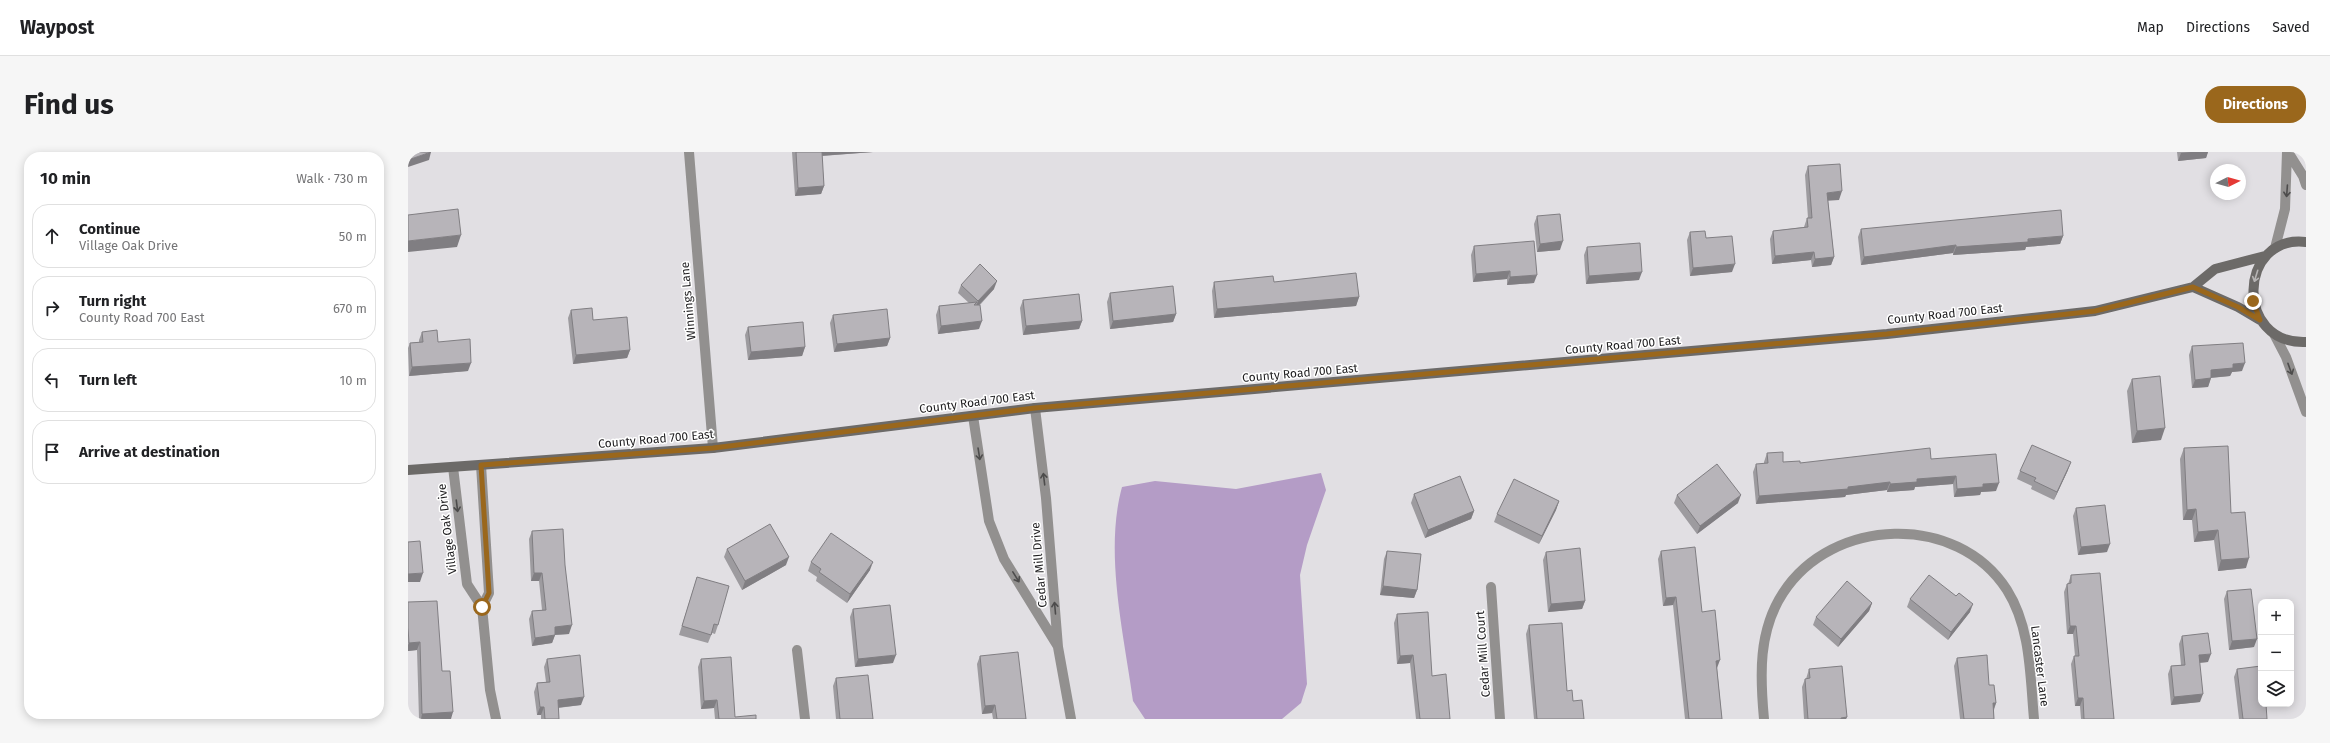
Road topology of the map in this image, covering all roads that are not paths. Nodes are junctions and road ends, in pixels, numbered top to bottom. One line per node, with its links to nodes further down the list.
1 (689, 152): 14 (street, Winnings Lane)
2 (2288, 152): 3 (street); 5 (street, one-way to 5)
3 (2306, 185)
4 (2306, 242): 5 (main road)
5 (2275, 248): 6 (main road)
6 (2265, 256): 7 (main road, County Road 700 East); 8 (main road, one-way to 8)
7 (2193, 287): 8 (main road); 11 (main road, County Road 700 East)
8 (2260, 320): 9 (main road)
9 (2274, 334): 10 (main road); 12 (street, one-way to 12)
10 (2306, 342)
11 (1035, 408): 13 (main road, County Road 700 East); 20 (street, Cedar Mill Drive, one-way to 11)
12 (2306, 412)
13 (973, 416): 14 (main road, County Road 700 East); 20 (street, one-way to 20)
14 (713, 448): 15 (main road, County Road 700 East)
15 (481, 465): 16 (main road, County Road 700 East); 19 (street, Village Oak Drive)
16 (453, 467): 17 (main road, County Road 700 East); 19 (street, Village Oak Drive, one-way to 19)
17 (408, 470)
18 (1491, 587): 25 (street, Cedar Mill Court)
19 (482, 607): 22 (street, Village Oak Drive)
20 (1058, 647): 24 (street, Cedar Mill Drive)
21 (797, 650): 23 (street)
22 (496, 719)
23 (805, 719)
24 (1071, 719)
25 (1500, 719)
26 (1764, 719): 27 (street, Lancaster Lane)
27 (2034, 719)

